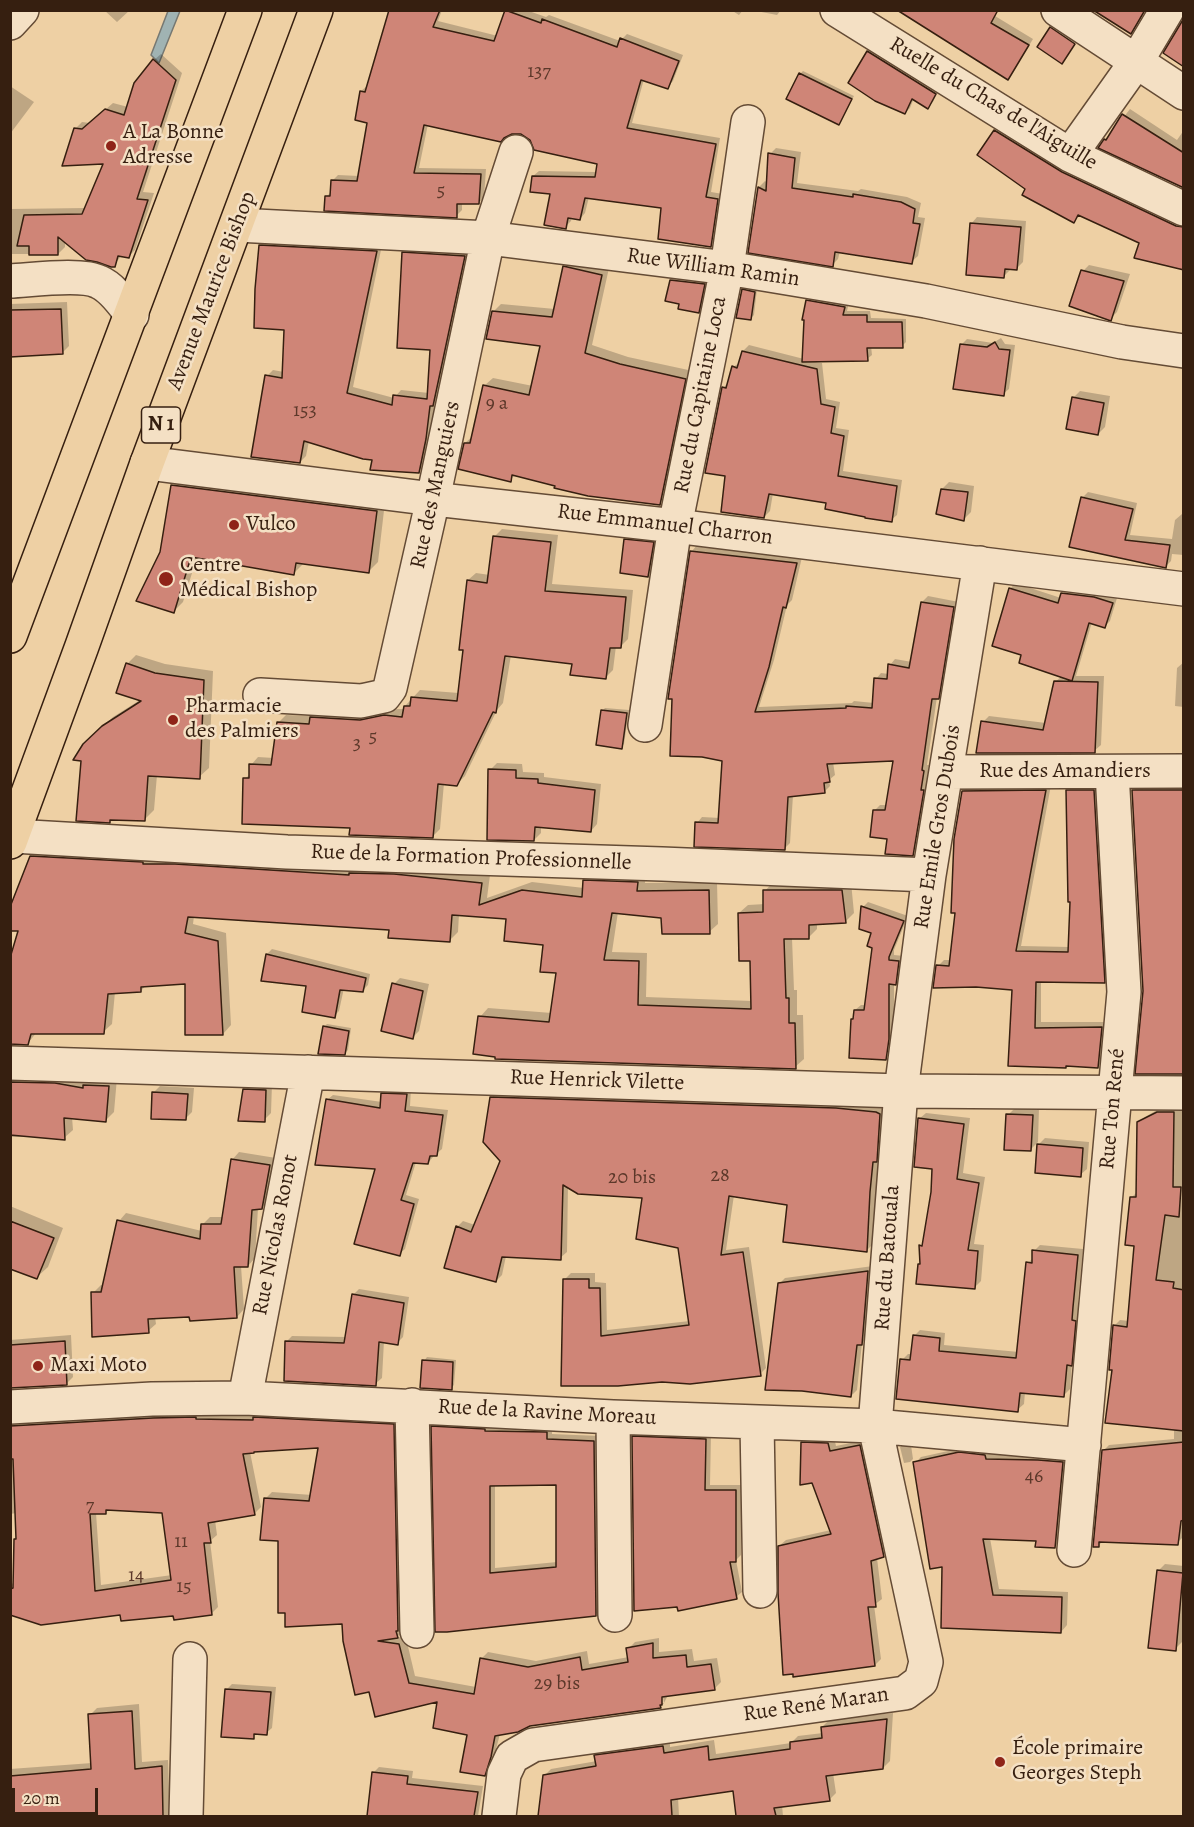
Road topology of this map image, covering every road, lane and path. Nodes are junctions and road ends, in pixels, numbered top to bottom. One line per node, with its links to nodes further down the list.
1 (22, 10): 7 (street)
2 (245, 10): 18 (main road)
3 (316, 10): 14 (main road, Avenue Maurice Bishop / N 1)
4 (837, 10): 12 (street, Ruelle du Chas de l'Aiguille)
5 (1058, 10): 8 (street)
6 (1167, 10): 8 (street)
7 (10, 23)
8 (1136, 62): 9 (street); 12 (street)
9 (1184, 93)
10 (748, 122): 16 (street, Rue du Capitaine Loca)
11 (516, 152): 15 (street, Rue des Manguiers)
12 (1070, 155): 13 (street, Ruelle du Chas de l'Aiguille)
13 (1184, 208)
14 (237, 225): 15 (street, Rue William Ramin); 20 (main road, Avenue Maurice Bishop / N 1)
15 (488, 238): 16 (street, Rue William Ramin); 21 (street, Rue des Manguiers)
16 (727, 268): 19 (street, Rue William Ramin); 22 (street, Rue du Capitaine Loca)
17 (10, 281): 18 (street)
18 (132, 315): 25 (main road)
19 (1184, 351)
20 (147, 463): 21 (street, Rue Emmanuel Charron); 31 (main road, Avenue Maurice Bishop / N 1)
21 (433, 499): 22 (street, Rue Emmanuel Charron); 26 (street, Rue des Manguiers)
22 (675, 526): 23 (street, Rue Emmanuel Charron); 27 (street, Rue du Capitaine Loca)
23 (980, 563): 24 (street, Rue Emmanuel Charron); 29 (street, Rue Emile Gros Dubois)
24 (1184, 589)
25 (10, 636)
26 (260, 696)
27 (645, 725)
28 (1184, 771): 30 (street, Rue des Amandiers)
29 (946, 772): 30 (street, Rue des Amandiers); 32 (street, Rue Emile Gros Dubois)
30 (1112, 772): 36 (street, Rue Ton René)
31 (12, 839): 32 (street, Rue de la Formation Professionnelle)
32 (929, 875): 35 (street, Rue Emile Gros Dubois)
33 (10, 1063): 34 (street, Rue Henrick Vilette)
34 (308, 1072): 35 (street, Rue Henrick Vilette); 38 (street, Rue Nicolas Ronot)
35 (901, 1091): 36 (street, Rue Henrick Vilette); 43 (street, Rue du Batouala)
36 (1115, 1091): 37 (street, Rue Henrick Vilette); 44 (street, Rue Ton René)
37 (1184, 1093)
38 (245, 1398): 39 (street, Rue de la Ravine Moreau); 40 (street, Rue de la Ravine Moreau)
39 (412, 1406): 41 (street, Rue de la Ravine Moreau); 48 (street)
40 (10, 1407)
41 (613, 1417): 42 (street, Rue de la Ravine Moreau); 47 (street)
42 (757, 1423): 43 (street, Rue de la Ravine Moreau); 46 (street)
43 (875, 1426): 44 (street, Rue de la Ravine Moreau); 51 (street, Rue René Maran)
44 (1084, 1445): 45 (street, Rue Ton René)
45 (1074, 1550)
46 (760, 1591)
47 (615, 1615)
48 (417, 1631)
49 (190, 1659): 50 (street)
50 (186, 1816)
51 (499, 1816)

